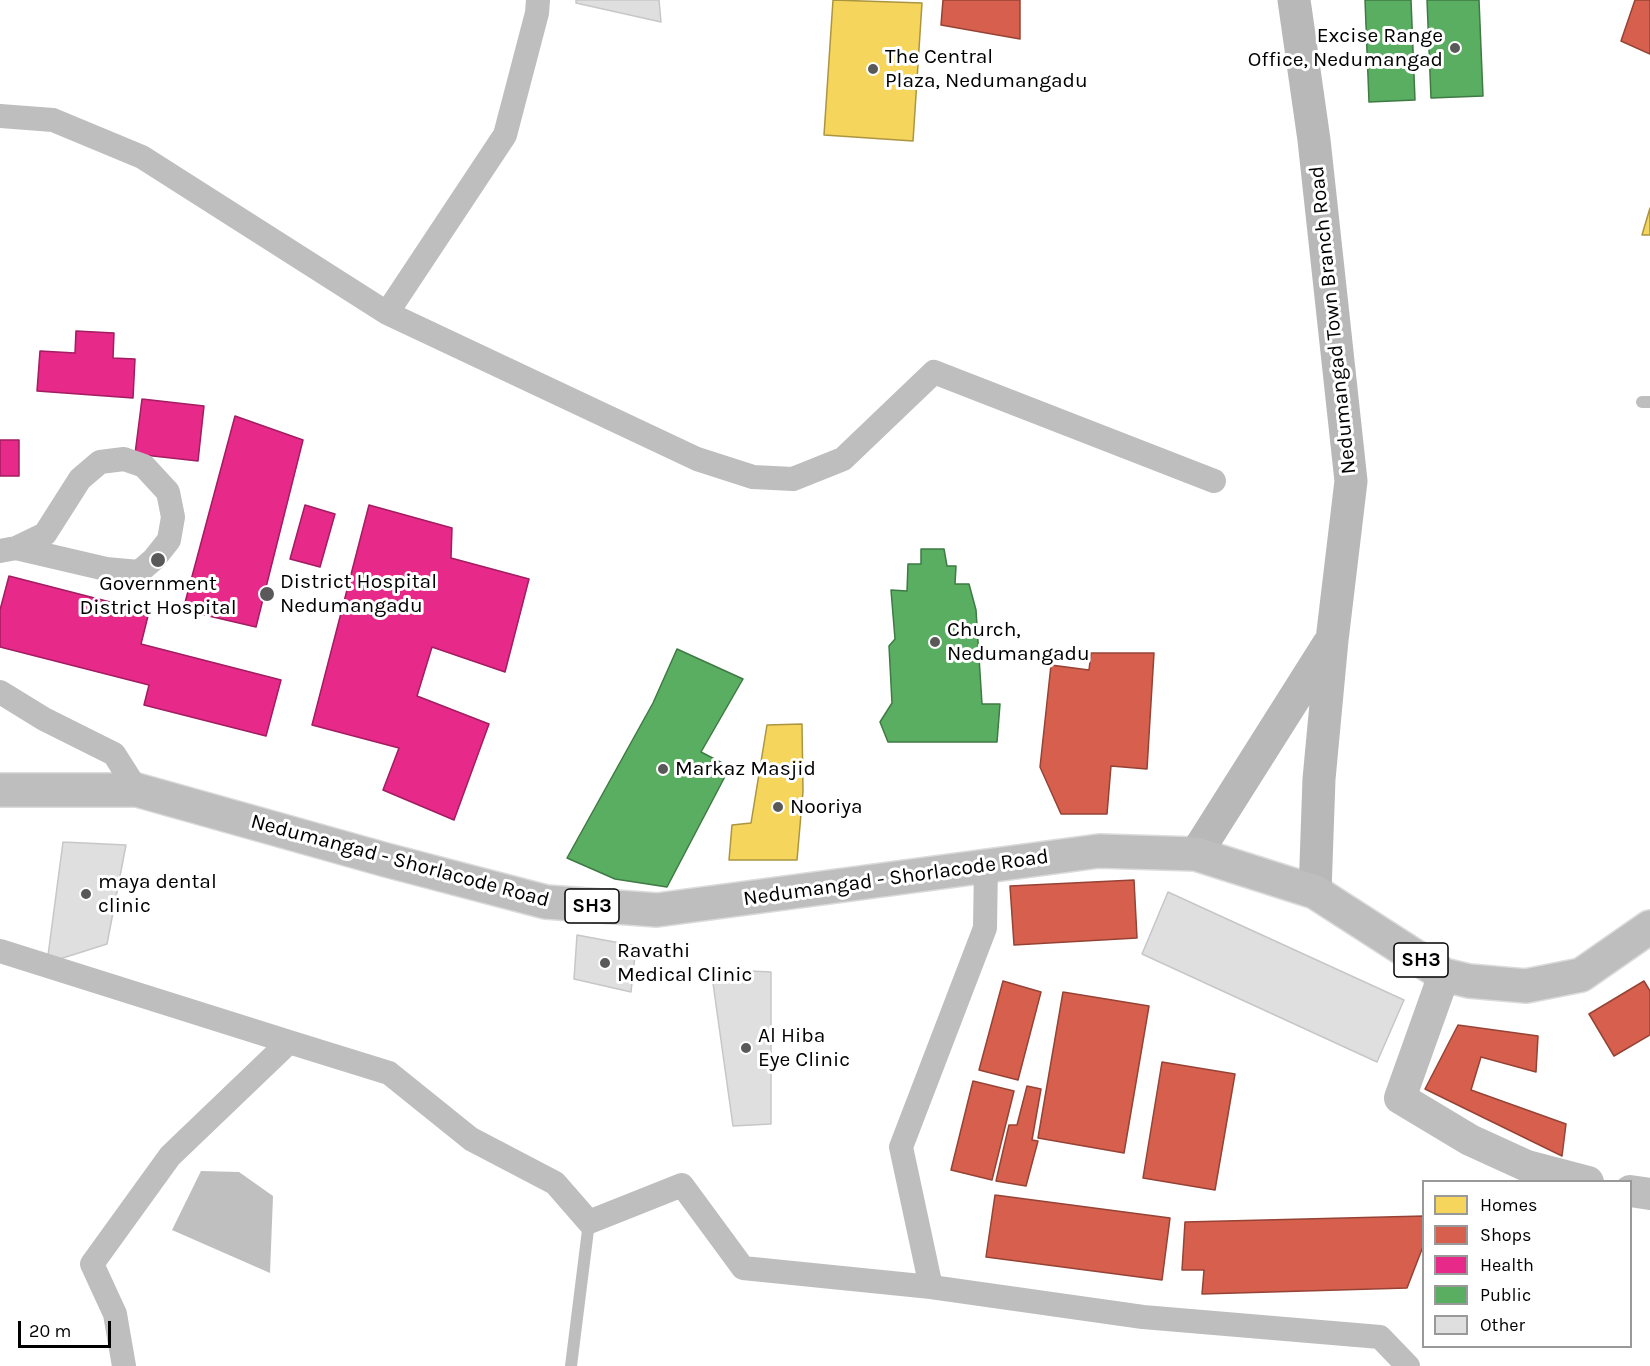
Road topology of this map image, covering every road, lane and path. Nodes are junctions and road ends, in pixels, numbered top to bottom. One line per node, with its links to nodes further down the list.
1 (537, 0): 4 (street)
2 (1294, 0): 7 (main road, Nedumangad Town Branch Road)
3 (0, 116): 4 (street)
4 (387, 313): 5 (street)
5 (1215, 481)
6 (8, 550): 6 (street)
7 (1332, 640): 11 (main road); 13 (main road, Nedumangad Town Branch Road)
8 (0, 692): 10 (street)
9 (0, 790): 10 (main road, Nedumangad - Shorlacode Road / SH3)
10 (136, 790): 12 (main road, Nedumangad - Shorlacode Road / SH3)
11 (1196, 854): 12 (main road, Nedumangad - Shorlacode Road / SH3); 13 (main road, SH3)
12 (986, 865): 22 (street)
13 (1315, 892): 16 (main road, SH3)
14 (1650, 927): 16 (main road, SH3)
15 (0, 951): 17 (street)
16 (1443, 975): 18 (street)
17 (289, 1042): 21 (street); 23 (street)
18 (1580, 1180)
19 (1632, 1191): 20 (street)
20 (1650, 1194)
21 (589, 1222): 22 (street); 24 (lane)
22 (931, 1287): 25 (street)
23 (124, 1366)
24 (571, 1366)
25 (1408, 1366)

